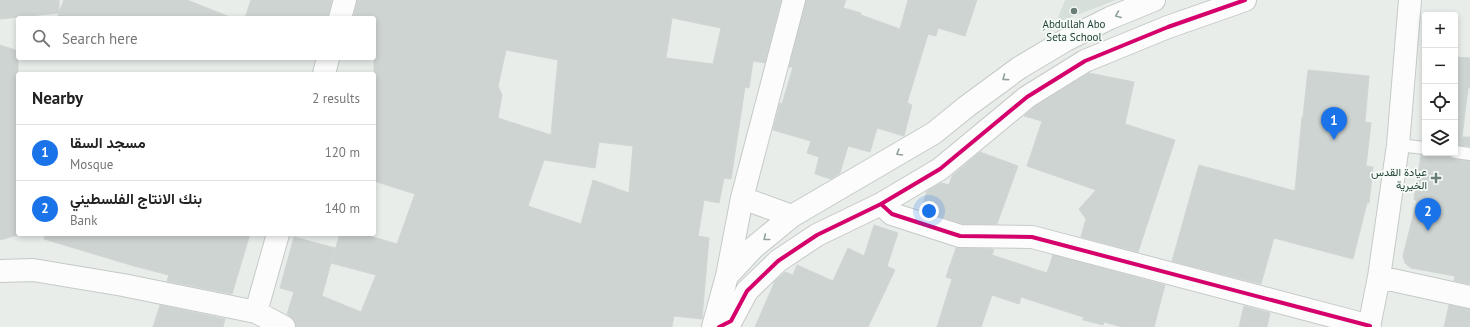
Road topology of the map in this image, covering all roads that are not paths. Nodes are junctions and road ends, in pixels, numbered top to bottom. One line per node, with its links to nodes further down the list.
1 (345, 0): 6 (street)
2 (794, 0): 13 (street)
3 (1154, 0): 15 (street, one-way to 15)
4 (1245, 0): 14 (street)
5 (1410, 0): 9 (street)
6 (341, 16)
7 (328, 60): 8 (street)
8 (324, 72)
9 (1398, 145): 10 (lane); 19 (street)
10 (1422, 148)
11 (1458, 152): 12 (lane)
12 (1470, 154)
13 (742, 198): 15 (street); 18 (street)
14 (881, 204): 22 (street); 25 (street)
15 (792, 216): 18 (street, one-way to 18)
16 (277, 236): 21 (street)
17 (0, 271): 21 (street)
18 (727, 276): 24 (street)
19 (1379, 277): 20 (street); 22 (street)
20 (1470, 297)
21 (256, 312): 23 (street)
22 (1370, 326)
23 (284, 327)
24 (713, 327)
25 (719, 327)

